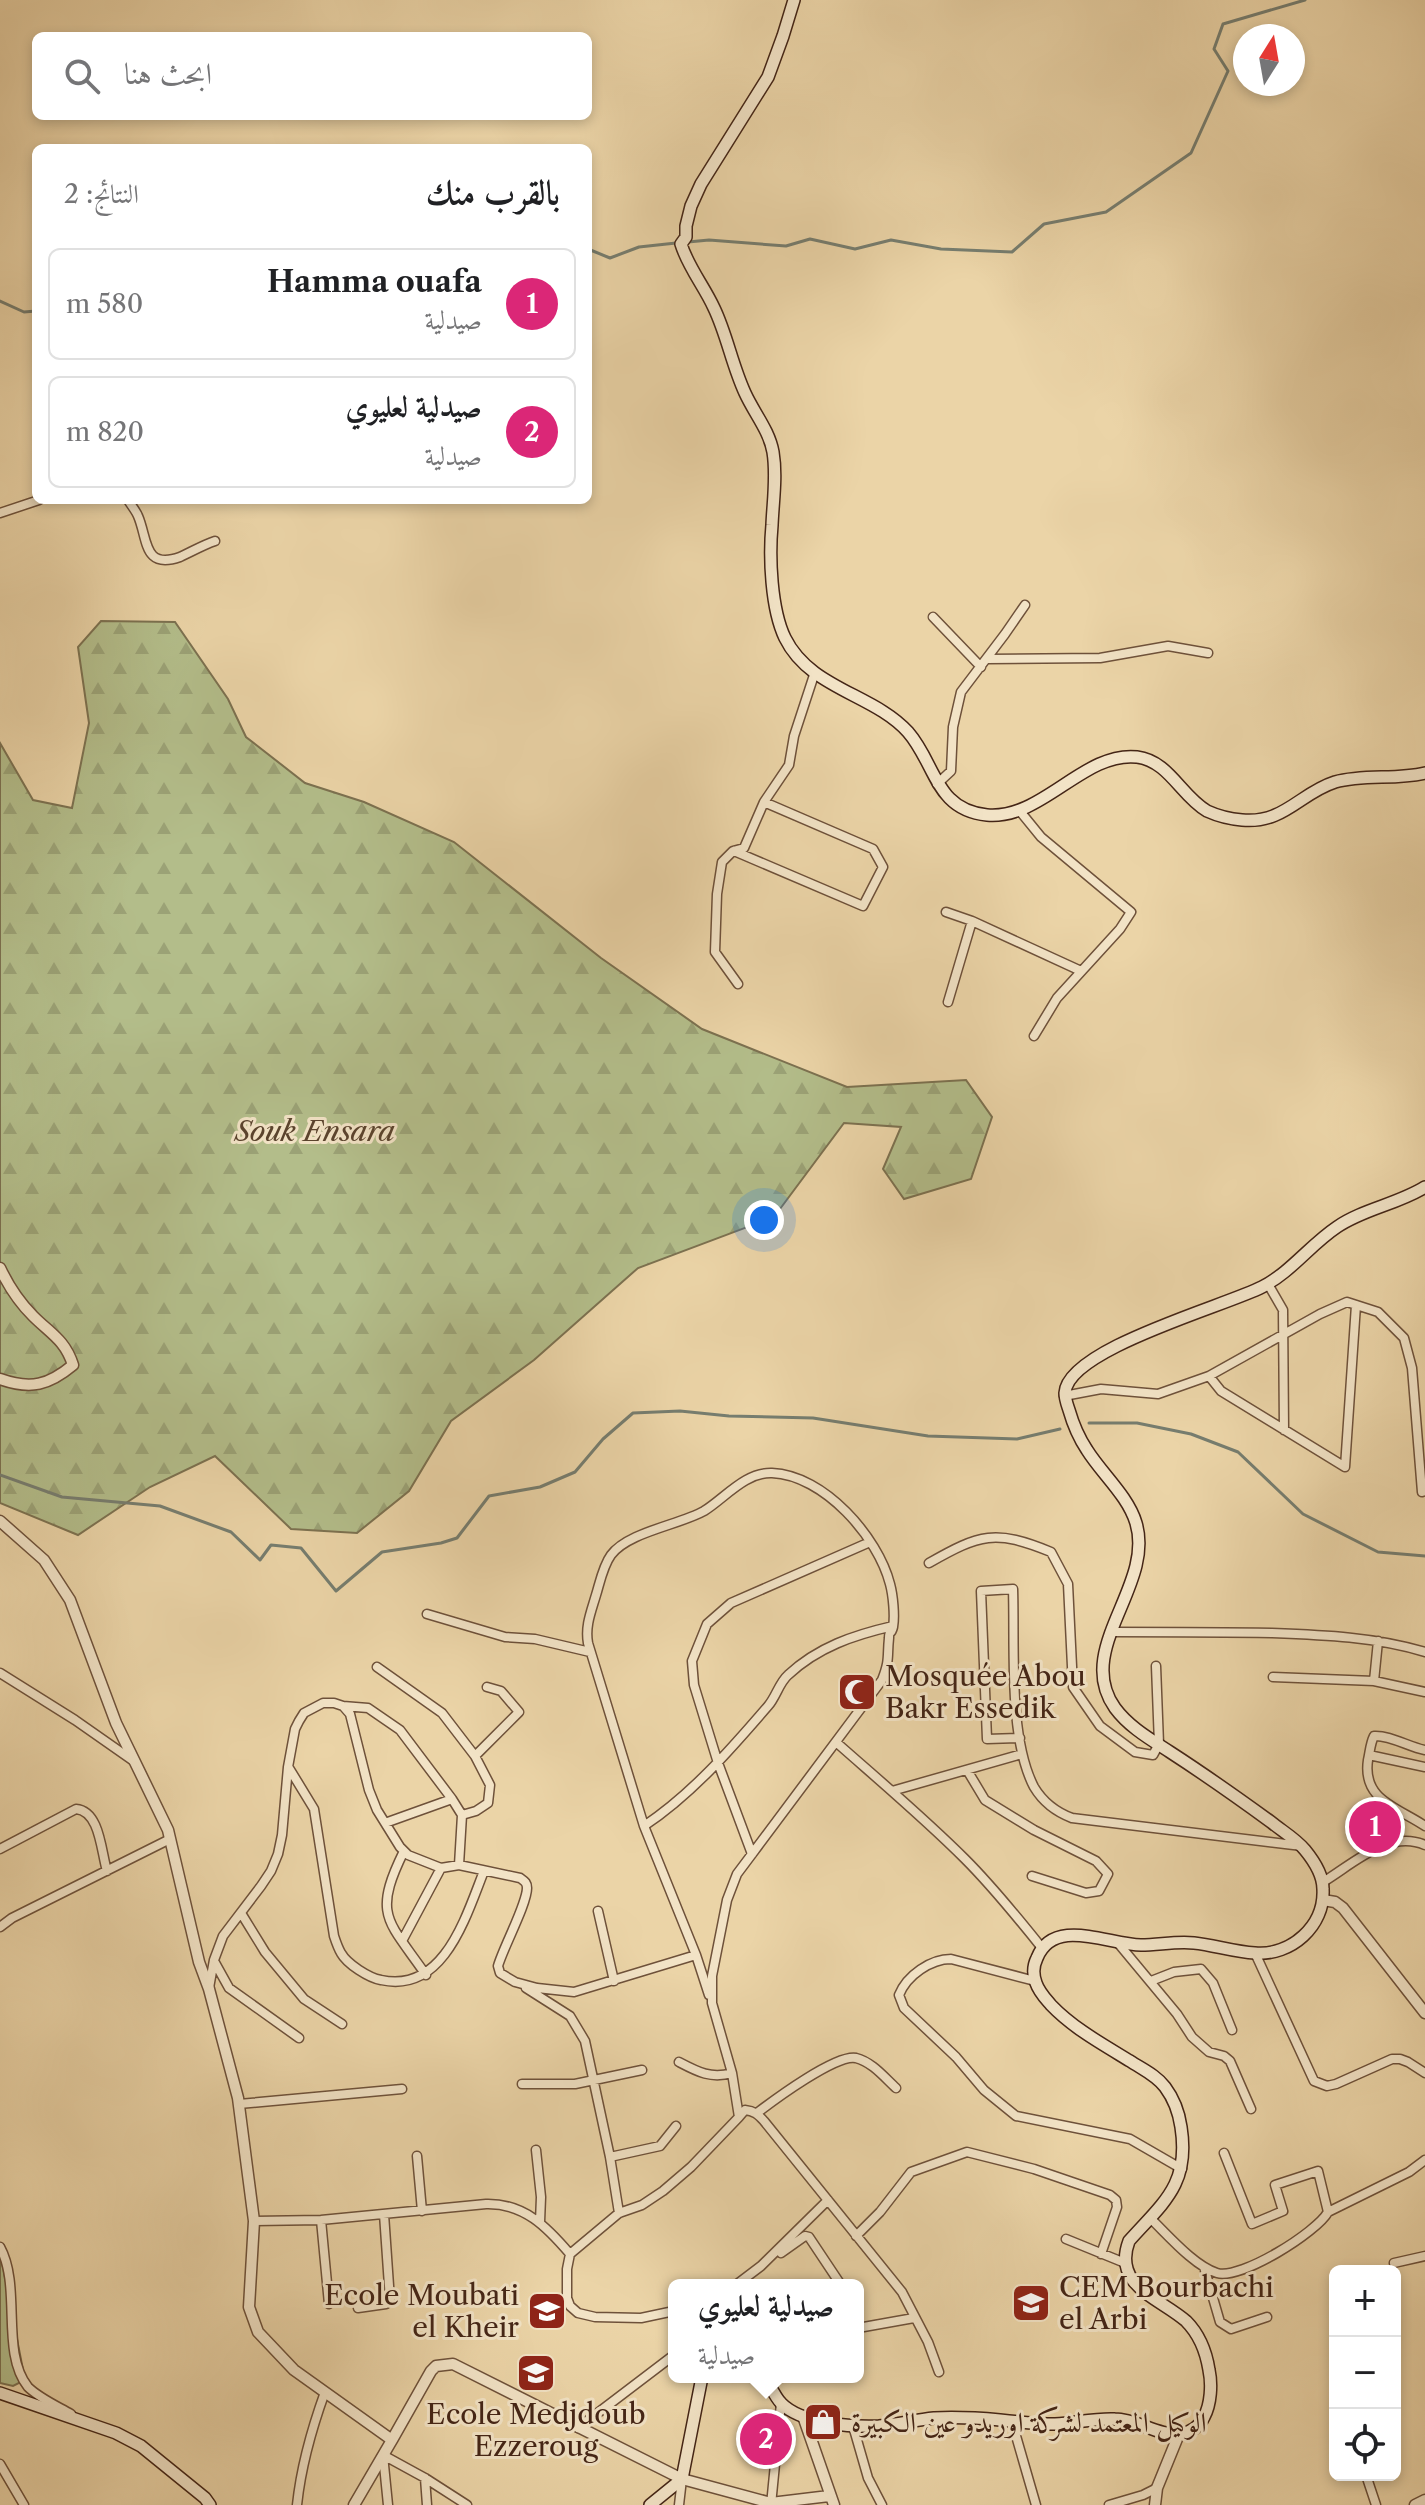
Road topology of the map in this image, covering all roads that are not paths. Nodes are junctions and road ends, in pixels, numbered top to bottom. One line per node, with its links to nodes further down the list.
1 (794, 0): 10 (main road)
2 (32, 502): 4 (street)
3 (131, 504): 5 (street)
4 (0, 513)
5 (215, 541)
6 (1025, 605): 9 (street)
7 (933, 617): 9 (street)
8 (1208, 653): 9 (street)
9 (984, 663): 12 (street)
10 (815, 672): 12 (main road); 13 (street)
11 (1425, 773): 14 (main road)
12 (937, 784): 14 (main road)
13 (764, 802): 15 (street); 15 (street)
14 (1019, 810): 18 (street)
15 (733, 851): 19 (street)
16 (946, 912): 17 (street)
17 (972, 921): 18 (street); 20 (street)
18 (1081, 971): 21 (street)
19 (738, 984)
20 (948, 1002)
21 (1034, 1036)
22 (1425, 1187): 24 (main road)
23 (0, 1268): 28 (street)
24 (1268, 1284): 26 (street); 29 (main road)
25 (1356, 1305): 26 (street); 30 (street); 31 (street)
26 (1283, 1336): 27 (street); 30 (street)
27 (1209, 1376): 29 (street); 30 (street)
28 (0, 1379)
29 (1064, 1396): 37 (main road)
30 (1284, 1430)
31 (1425, 1491)
32 (0, 1521): 56 (street)
33 (870, 1542): 36 (street); 39 (street); 57 (street)
34 (929, 1563): 51 (street)
35 (427, 1614): 39 (street)
36 (893, 1626): 50 (street); 57 (street)
37 (1112, 1632): 38 (street); 51 (main road)
38 (1378, 1641): 40 (street); 45 (street)
39 (590, 1652): 65 (street)
40 (1425, 1652)
41 (1156, 1666): 51 (street)
42 (377, 1667): 55 (street)
43 (0, 1673): 56 (street)
44 (1273, 1677): 45 (street)
45 (1374, 1681): 47 (street)
46 (487, 1687): 55 (street)
47 (1425, 1692)
48 (343, 1706): 58 (street); 62 (street); 64 (street)
49 (1020, 1738): 49 (street); 53 (street)
50 (837, 1743): 61 (street); 72 (street)
51 (1159, 1744): 69 (main road)
52 (1425, 1750): 54 (street)
53 (1022, 1754): 60 (street); 69 (street)
54 (1369, 1755): 59 (street); 66 (street)
55 (475, 1756): 63 (street)
56 (135, 1762): 67 (street)
57 (718, 1763): 65 (street); 72 (street)
58 (288, 1767): 81 (street); 89 (street)
59 (1425, 1767)
60 (967, 1770): 61 (street); 77 (street)
61 (892, 1791): 85 (street)
62 (452, 1799): 63 (street); 64 (street)
63 (462, 1815): 73 (street)
64 (385, 1823): 71 (street)
65 (644, 1826): 87 (street)
66 (1425, 1826)
67 (170, 1839): 75 (street); 94 (street)
68 (1424, 1843): 78 (street)
69 (1303, 1846): 78 (main road)
70 (0, 1849): 75 (street)
71 (404, 1851): 74 (street); 83 (street)
72 (752, 1854): 95 (street)
73 (459, 1865): 74 (street); 76 (street)
74 (441, 1868): 83 (street)
75 (107, 1871): 82 (street)
76 (484, 1871): 89 (street); 93 (street)
77 (1032, 1876)
78 (1323, 1882): 79 (main road)
79 (1323, 1900): 86 (main road); 96 (street)
80 (598, 1911): 90 (street)
81 (241, 1913): 88 (street); 97 (street)
82 (0, 1927)
83 (402, 1941): 89 (street)
84 (1117, 1942): 85 (main road); 86 (main road); 92 (street)
85 (1042, 1948): 91 (main road)
86 (1255, 1953): 102 (street)
87 (696, 1955): 90 (street); 95 (street)
88 (214, 1960): 94 (street); 99 (street)
89 (426, 1975)
90 (614, 1981): 93 (street)
91 (1035, 1981): 119 (main road); 119 (street)
92 (1151, 1981): 98 (street); 109 (street)
93 (515, 1982): 104 (street)
94 (209, 1989): 108 (street)
95 (712, 2003): 103 (street)
96 (1425, 2013)
97 (342, 2024)
98 (1232, 2030)
99 (299, 2038)
100 (679, 2062): 103 (street)
101 (642, 2070): 104 (street)
102 (1424, 2070)
103 (732, 2073): 111 (street)
104 (594, 2081): 105 (street); 116 (street)
105 (522, 2084)
106 (896, 2088): 110 (street)
107 (402, 2089): 108 (street)
108 (239, 2104): 127 (street)
109 (1251, 2109)
110 (757, 2113): 111 (street); 120 (street)
111 (739, 2117): 123 (street)
112 (676, 2126): 116 (street)
113 (536, 2150): 128 (street)
114 (1224, 2153): 122 (street)
115 (417, 2156): 121 (street)
116 (610, 2157): 123 (street)
117 (1424, 2160): 118 (street); 122 (street)
118 (1425, 2168)
119 (1182, 2169): 125 (main road)
120 (828, 2200): 129 (street); 137 (street)
121 (422, 2211): 124 (street); 128 (street)
122 (1328, 2212): 138 (street)
123 (619, 2213): 132 (street)
124 (384, 2214): 126 (street); 142 (street)
125 (1150, 2218): 135 (main road); 138 (street)
126 (321, 2220): 127 (street); 141 (street)
127 (254, 2221): 151 (street)
128 (540, 2222): 132 (street)
129 (856, 2236): 133 (street); 145 (street)
130 (1066, 2239): 133 (street)
131 (0, 2247): 155 (street)
132 (570, 2254): 143 (street)
133 (1101, 2254): 135 (street)
134 (1425, 2256): 136 (street)
135 (1125, 2263): 159 (main road)
136 (1394, 2263)
137 (761, 2266): 139 (street); 140 (street)
138 (1204, 2267): 144 (street)
139 (744, 2279)
140 (837, 2279)
141 (329, 2304)
142 (358, 2308)
143 (668, 2314)
144 (1267, 2317)
145 (914, 2318): 146 (street); 148 (street)
146 (864, 2327)
147 (668, 2360): 158 (street)
148 (939, 2372)
149 (701, 2383): 164 (main road)
150 (769, 2383): 153 (main road)
151 (325, 2392): 160 (street); 172 (street)
152 (0, 2393): 155 (main road)
153 (781, 2403): 154 (main road); 169 (street)
154 (803, 2416): 157 (main road); 168 (street)
155 (82, 2421): 171 (main road)
156 (1012, 2422): 157 (main road); 159 (main road); 180 (street)
157 (853, 2426): 179 (street)
158 (578, 2428): 160 (street); 164 (street)
159 (1179, 2434): 166 (street)
160 (392, 2440): 161 (street)
161 (383, 2455): 163 (street); 173 (street); 174 (street)
162 (0, 2464): 170 (street)
163 (425, 2478): 175 (street); 176 (street)
164 (682, 2479): 169 (street); 177 (main road); 178 (street)
165 (1368, 2481): 183 (street)
166 (1157, 2488): 181 (street); 182 (street)
167 (1425, 2500): 184 (street)
168 (831, 2501): 169 (street)
169 (771, 2504)
170 (24, 2505)
171 (210, 2505)
172 (297, 2505)
173 (354, 2505)
174 (388, 2505)
175 (427, 2505)
176 (467, 2505)
177 (650, 2505)
178 (679, 2505)
179 (882, 2505)
180 (1036, 2505)
181 (1109, 2505)
182 (1155, 2505)
183 (1376, 2505)
184 (1415, 2505)

